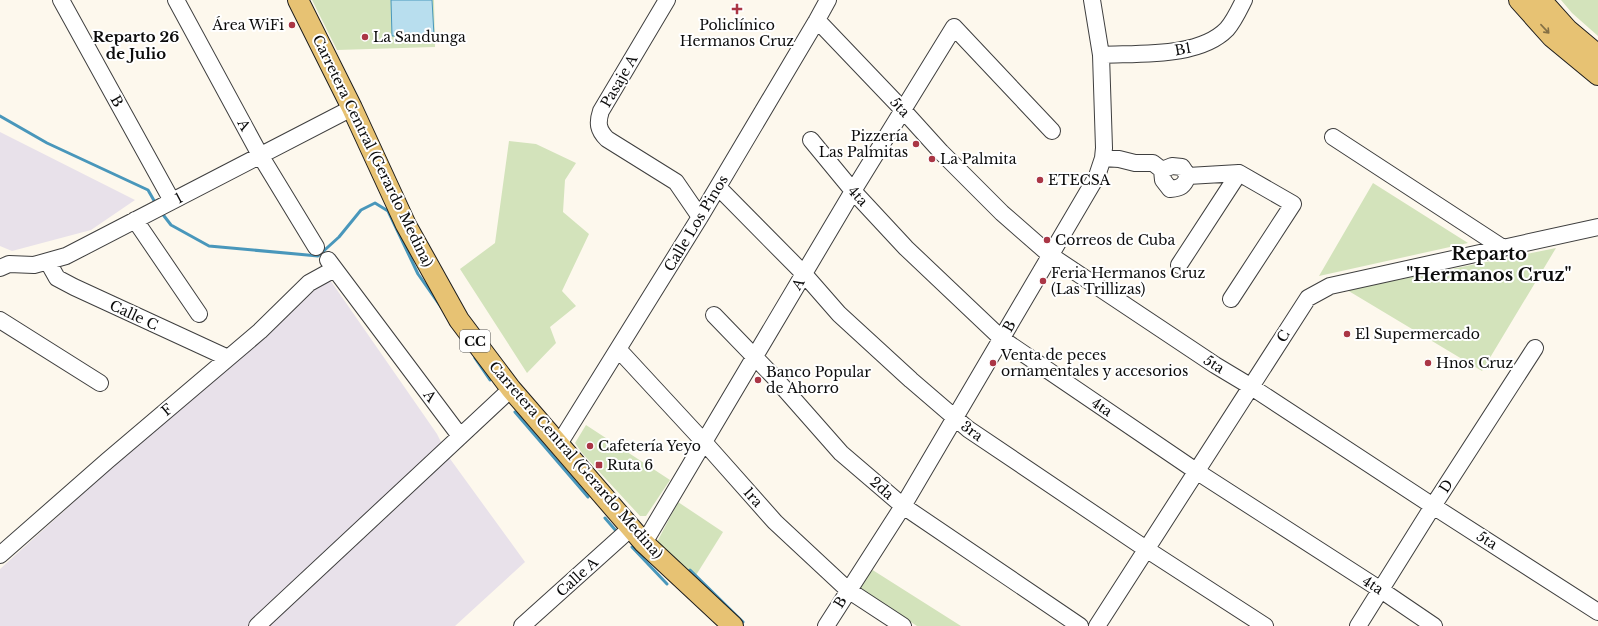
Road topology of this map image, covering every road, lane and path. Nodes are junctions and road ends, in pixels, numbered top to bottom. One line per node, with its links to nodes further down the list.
1 (61, 0): 24 (street, B)
2 (176, 0): 19 (street, A)
3 (298, 0): 14 (main road, Carretera Central (Gerardo Medina) / CC)
4 (667, 0): 25 (street, Pasaje A)
5 (828, 0): 10 (street, Calle Los Pinos)
6 (1092, 0): 11 (street, B)
7 (1244, 0): 11 (street, B1)
8 (1519, 0): 13 (main road, one-way to 13)
9 (1541, 0): 12 (main road)
10 (817, 20): 15 (street, 5ta); 22 (street, Calle Los Pinos)
11 (1101, 55): 20 (street, B)
12 (1598, 55)
13 (1598, 75)
14 (352, 108): 19 (street, 1); 47 (main road, Carretera Central (Gerardo Medina) / CC)
15 (903, 110): 16 (street, A); 23 (street, A); 30 (street, 5ta)
16 (1052, 132)
17 (1333, 137): 29 (street)
18 (811, 140): 23 (street, 4ta)
19 (260, 155): 24 (street, 1); 28 (street, A)
20 (1103, 158): 21 (street); 30 (street, B)
21 (1238, 173): 33 (street); 36 (street)
22 (718, 187): 25 (street, Calle Los Pinos); 35 (street, 3ra)
23 (853, 191): 35 (street, A); 40 (street, 4ta)
24 (163, 206): 26 (street, 1)
25 (700, 217): 42 (street, Calle Los Pinos)
26 (135, 220): 31 (street, 1); 37 (street)
27 (1598, 227): 29 (street, C)
28 (316, 247)
29 (1503, 248): 46 (street, C)
30 (1050, 255): 40 (street, B); 46 (street, 5ta)
31 (48, 262): 32 (street, 1); 44 (street, Calle C)
32 (3, 264)
33 (1179, 265)
34 (332, 266): 44 (street, F); 49 (street, A)
35 (804, 274): 43 (street, A); 48 (street, 3ra)
36 (1231, 299)
37 (199, 314)
38 (714, 315): 43 (street, 2da)
39 (0, 320): 45 (street)
40 (1002, 339): 48 (street, B); 52 (street, 4ta)
41 (1535, 348): 54 (street, D)
42 (618, 349): 50 (street, 1ra); 51 (street, Calle Los Pinos)
43 (755, 356): 50 (street, A); 53 (street, 2da)
44 (228, 358): 57 (street, F)
45 (100, 383)
46 (1250, 386): 52 (street, C); 54 (street, 5ta)
47 (511, 389): 49 (street); 51 (main road, Carretera Central (Gerardo Medina) / CC)
48 (955, 418): 53 (street, B); 56 (street, 3ra)
49 (460, 436): 61 (street)
50 (704, 442): 55 (street, A); 58 (street, 1ra)
51 (559, 444): 55 (main road, Carretera Central (Gerardo Medina) / CC)
52 (1196, 471): 56 (street, C); 59 (street, 4ta)
53 (903, 506): 58 (street, B); 66 (street, 2da)
54 (1433, 506): 59 (street, D); 60 (street, 5ta)
55 (638, 535): 62 (street, Calle A); 63 (main road, Carretera Central (Gerardo Medina) / CC)
56 (1146, 549): 67 (street, C); 68 (street, 3ra)
57 (0, 555)
58 (848, 590): 64 (street, B); 65 (street, 1ra)
59 (1381, 590): 69 (street, D); 70 (street, 4ta)
60 (1598, 612)
61 (257, 626)
62 (522, 626)
63 (733, 626)
64 (826, 626)
65 (903, 626)
66 (1080, 626)
67 (1096, 626)
68 (1265, 626)
69 (1358, 626)
70 (1434, 626)

